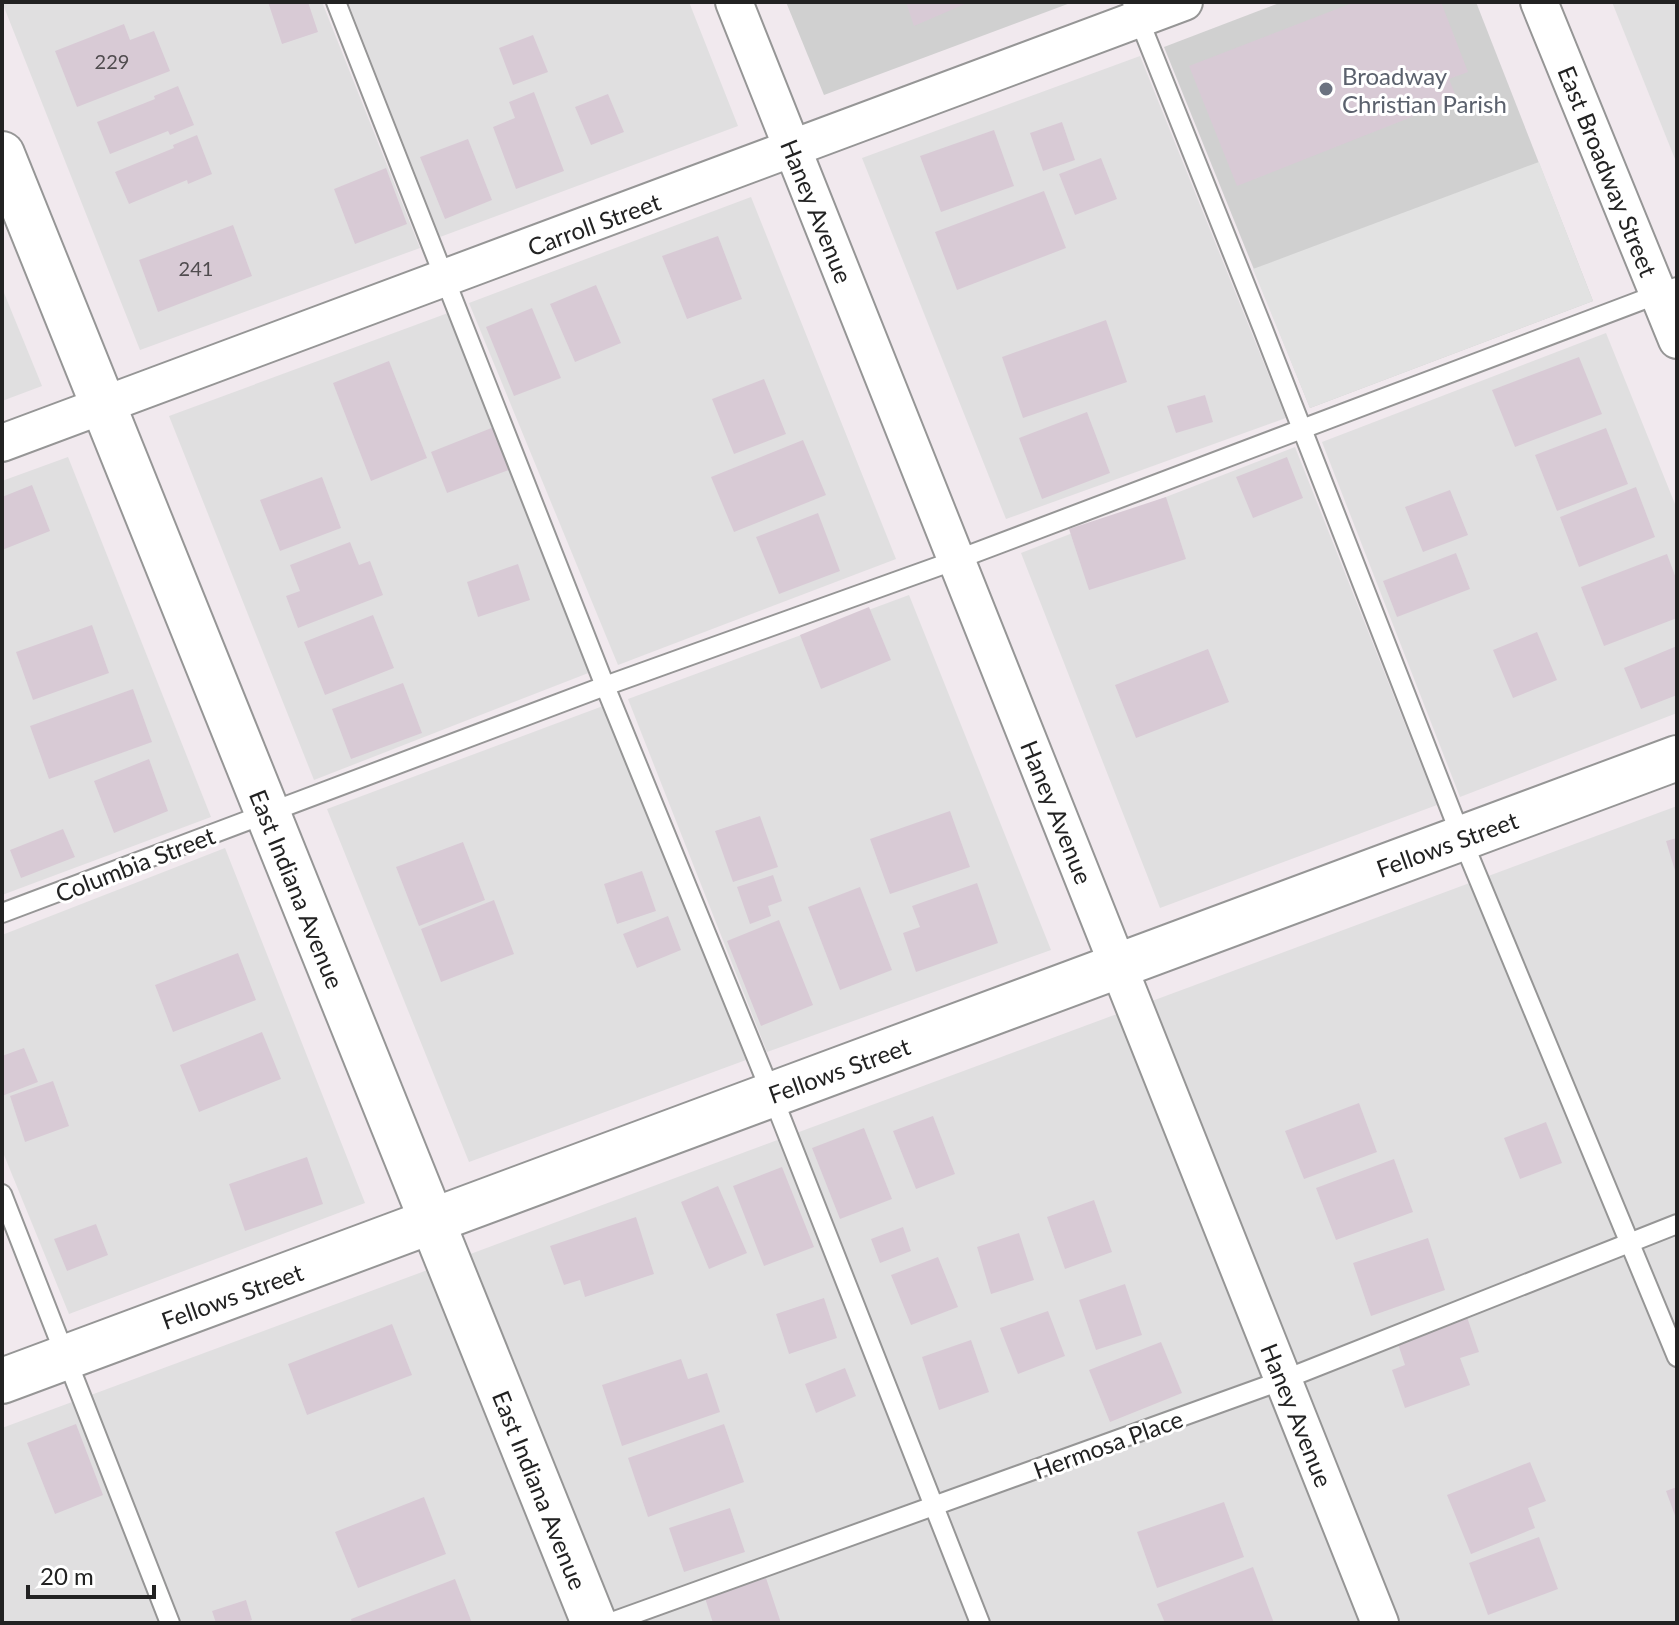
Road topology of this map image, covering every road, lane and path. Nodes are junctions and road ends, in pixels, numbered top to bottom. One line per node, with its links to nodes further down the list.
1 (336, 2): 8 (lane)
2 (734, 2): 6 (street, Haney Avenue)
3 (1184, 2): 5 (street, Carroll Street)
4 (1539, 2): 9 (street, East Broadway Street)
5 (1135, 10): 6 (street, Carroll Street); 12 (lane)
6 (793, 150): 8 (street, Carroll Street); 14 (street, Haney Avenue)
7 (2, 154): 11 (street, East Indiana Avenue)
8 (446, 278): 11 (street, Carroll Street); 15 (lane)
9 (1668, 291): 10 (street, East Broadway Street); 12 (lane, Columbia Street)
10 (1677, 340)
11 (102, 406): 13 (street, Carroll Street); 17 (street, East Indiana Avenue)
12 (1303, 428): 14 (lane, Columbia Street); 18 (lane)
13 (2, 443)
14 (956, 560): 15 (lane, Columbia Street); 20 (street, Haney Avenue)
15 (605, 686): 17 (lane, Columbia Street); 21 (lane)
16 (1677, 758): 18 (street, Fellows Street)
17 (267, 814): 19 (lane, Columbia Street); 23 (street, East Indiana Avenue)
18 (1462, 839): 20 (street, Fellows Street); 25 (lane)
19 (2, 913)
20 (1118, 966): 21 (street, Fellows Street); 28 (street, Haney Avenue)
21 (772, 1095): 23 (street, Fellows Street); 30 (lane)
22 (2, 1194): 26 (lane)
23 (432, 1223): 26 (street, Fellows Street); 32 (street, East Indiana Avenue)
24 (1677, 1224): 25 (lane, Hermosa Place)
25 (1630, 1241): 27 (lane); 28 (lane, Hermosa Place)
26 (67, 1357): 29 (street, Fellows Street); 31 (lane)
27 (1677, 1357)
28 (1283, 1380): 30 (lane, Hermosa Place); 35 (street, Haney Avenue)
29 (2, 1381)
30 (933, 1508): 33 (lane, Hermosa Place); 34 (lane)
31 (170, 1623)
32 (594, 1623)
33 (609, 1623)
34 (980, 1623)
35 (1380, 1623)

